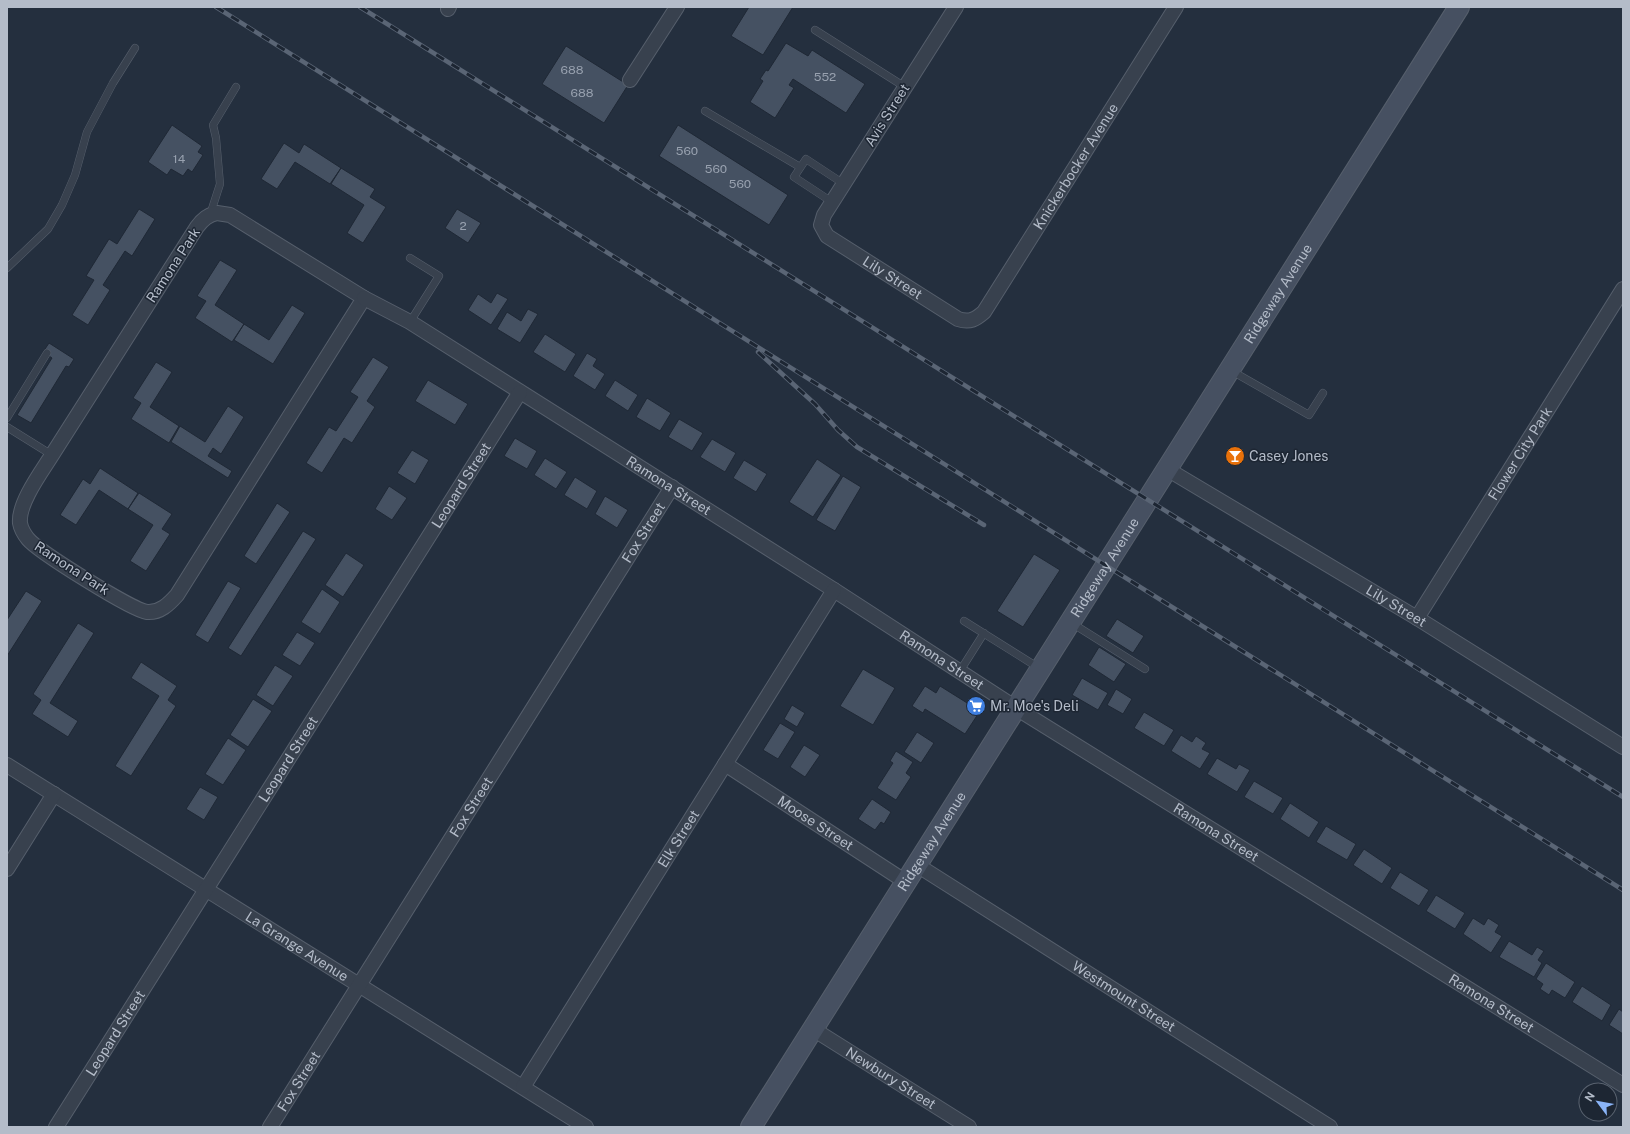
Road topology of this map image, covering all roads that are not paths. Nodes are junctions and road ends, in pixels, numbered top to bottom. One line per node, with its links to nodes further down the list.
1 (677, 7): 7 (street)
2 (956, 7): 9 (street, Avis Street)
3 (1176, 7): 20 (street, Knickerbocker Avenue)
4 (1459, 7): 23 (street, Ridgeway Avenue)
5 (815, 30): 9 (lane)
6 (135, 48): 17 (lane)
7 (630, 80)
8 (236, 87): 14 (lane)
9 (905, 87): 12 (street, Avis Street)
10 (705, 112): 11 (lane)
11 (800, 167): 12 (lane); 13 (lane)
12 (844, 184): 13 (street, Avis Street)
13 (832, 202): 15 (street, Avis Street)
14 (210, 214): 19 (street, Ramona Park); 28 (street, Ramona Park)
15 (821, 225): 20 (street, Lily Street)
16 (410, 258): 21 (lane)
17 (7, 268)
18 (1623, 289): 32 (street, Flower City Park)
19 (364, 298): 21 (street, Ramona Street); 28 (street, Ramona Park)
20 (971, 321)
21 (410, 322): 24 (street, Ramona Street)
22 (47, 353): 26 (lane)
23 (1230, 369): 25 (lane); 29 (street, Ridgeway Avenue)
24 (520, 392): 30 (street, Ramona Street); 47 (street, Leopard Street)
25 (1323, 393)
26 (7, 418)
27 (7, 427): 28 (lane)
28 (52, 455)
29 (1168, 469): 32 (street, Lily Street); 34 (street, Ridgeway Avenue)
30 (672, 487): 31 (street, Ramona Street); 48 (street, Fox Street)
31 (834, 590): 38 (street, Ramona Street); 41 (street, Elk Street)
32 (1417, 618): 40 (street, Lily Street)
33 (964, 621): 35 (lane)
34 (1070, 622): 36 (street, Ridgeway Avenue); 37 (lane)
35 (984, 633): 36 (lane); 38 (lane)
36 (1040, 669): 39 (street, Ridgeway Avenue)
37 (1145, 669)
38 (960, 671): 39 (street, Ramona Street)
39 (1016, 708): 44 (street, Ridgeway Avenue); 50 (street, Ramona Street)
40 (1623, 747)
41 (726, 764): 46 (street, Moose Street); 51 (street, Elk Street)
42 (7, 765): 43 (street, La Grange Avenue)
43 (54, 794): 45 (street); 47 (street, La Grange Avenue)
44 (917, 865): 46 (street, Ridgeway Avenue); 57 (street, Westmount Street)
45 (7, 869)
46 (906, 882): 49 (street, Ridgeway Avenue)
47 (206, 889): 48 (street, La Grange Avenue); 52 (street, Leopard Street)
48 (359, 985): 51 (street, La Grange Avenue); 53 (street, Fox Street)
49 (813, 1030): 55 (street, Ridgeway Avenue); 56 (street, Newbury Street)
50 (1623, 1085)
51 (523, 1087): 54 (street, La Grange Avenue)
52 (56, 1127)
53 (270, 1127)
54 (586, 1127)
55 (751, 1127)
56 (969, 1127)
57 (1330, 1127)

